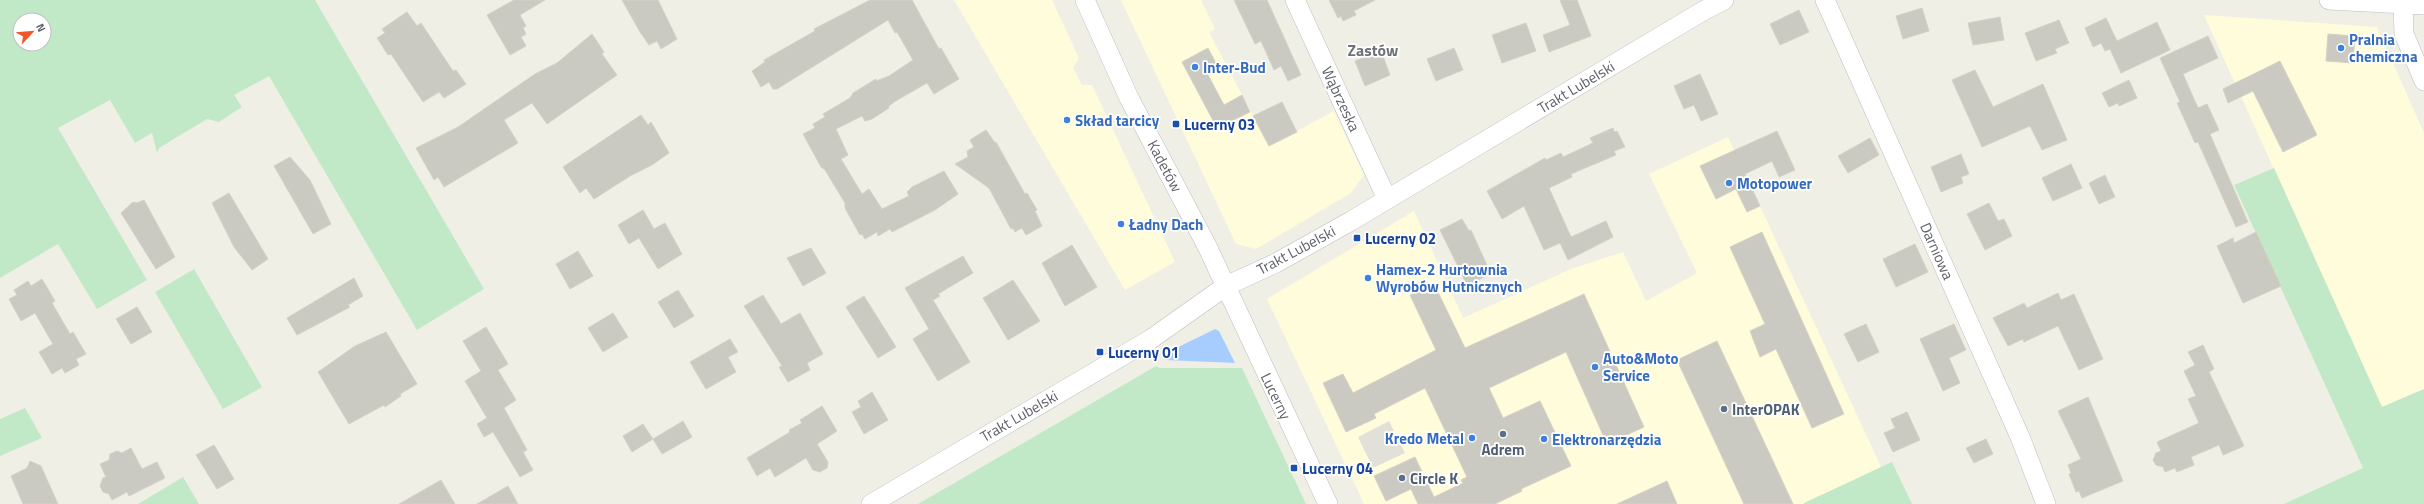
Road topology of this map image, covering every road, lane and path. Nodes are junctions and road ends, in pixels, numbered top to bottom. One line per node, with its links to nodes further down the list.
1 (1085, 0): 10 (street, Kadetów)
2 (1295, 0): 9 (street, Wąbrzeska)
3 (1724, 0): 9 (street, Trakt Lubelski)
4 (1825, 0): 13 (street, Darniowa)
5 (2329, 0): 6 (street)
6 (2403, 4): 7 (street); 8 (street)
7 (2424, 5)
8 (2424, 81)
9 (1387, 199): 10 (street, Trakt Lubelski)
10 (1226, 286): 11 (street, Trakt Lubelski); 12 (street, Lucerny)
11 (871, 504)
12 (1328, 504)
13 (2046, 504)

